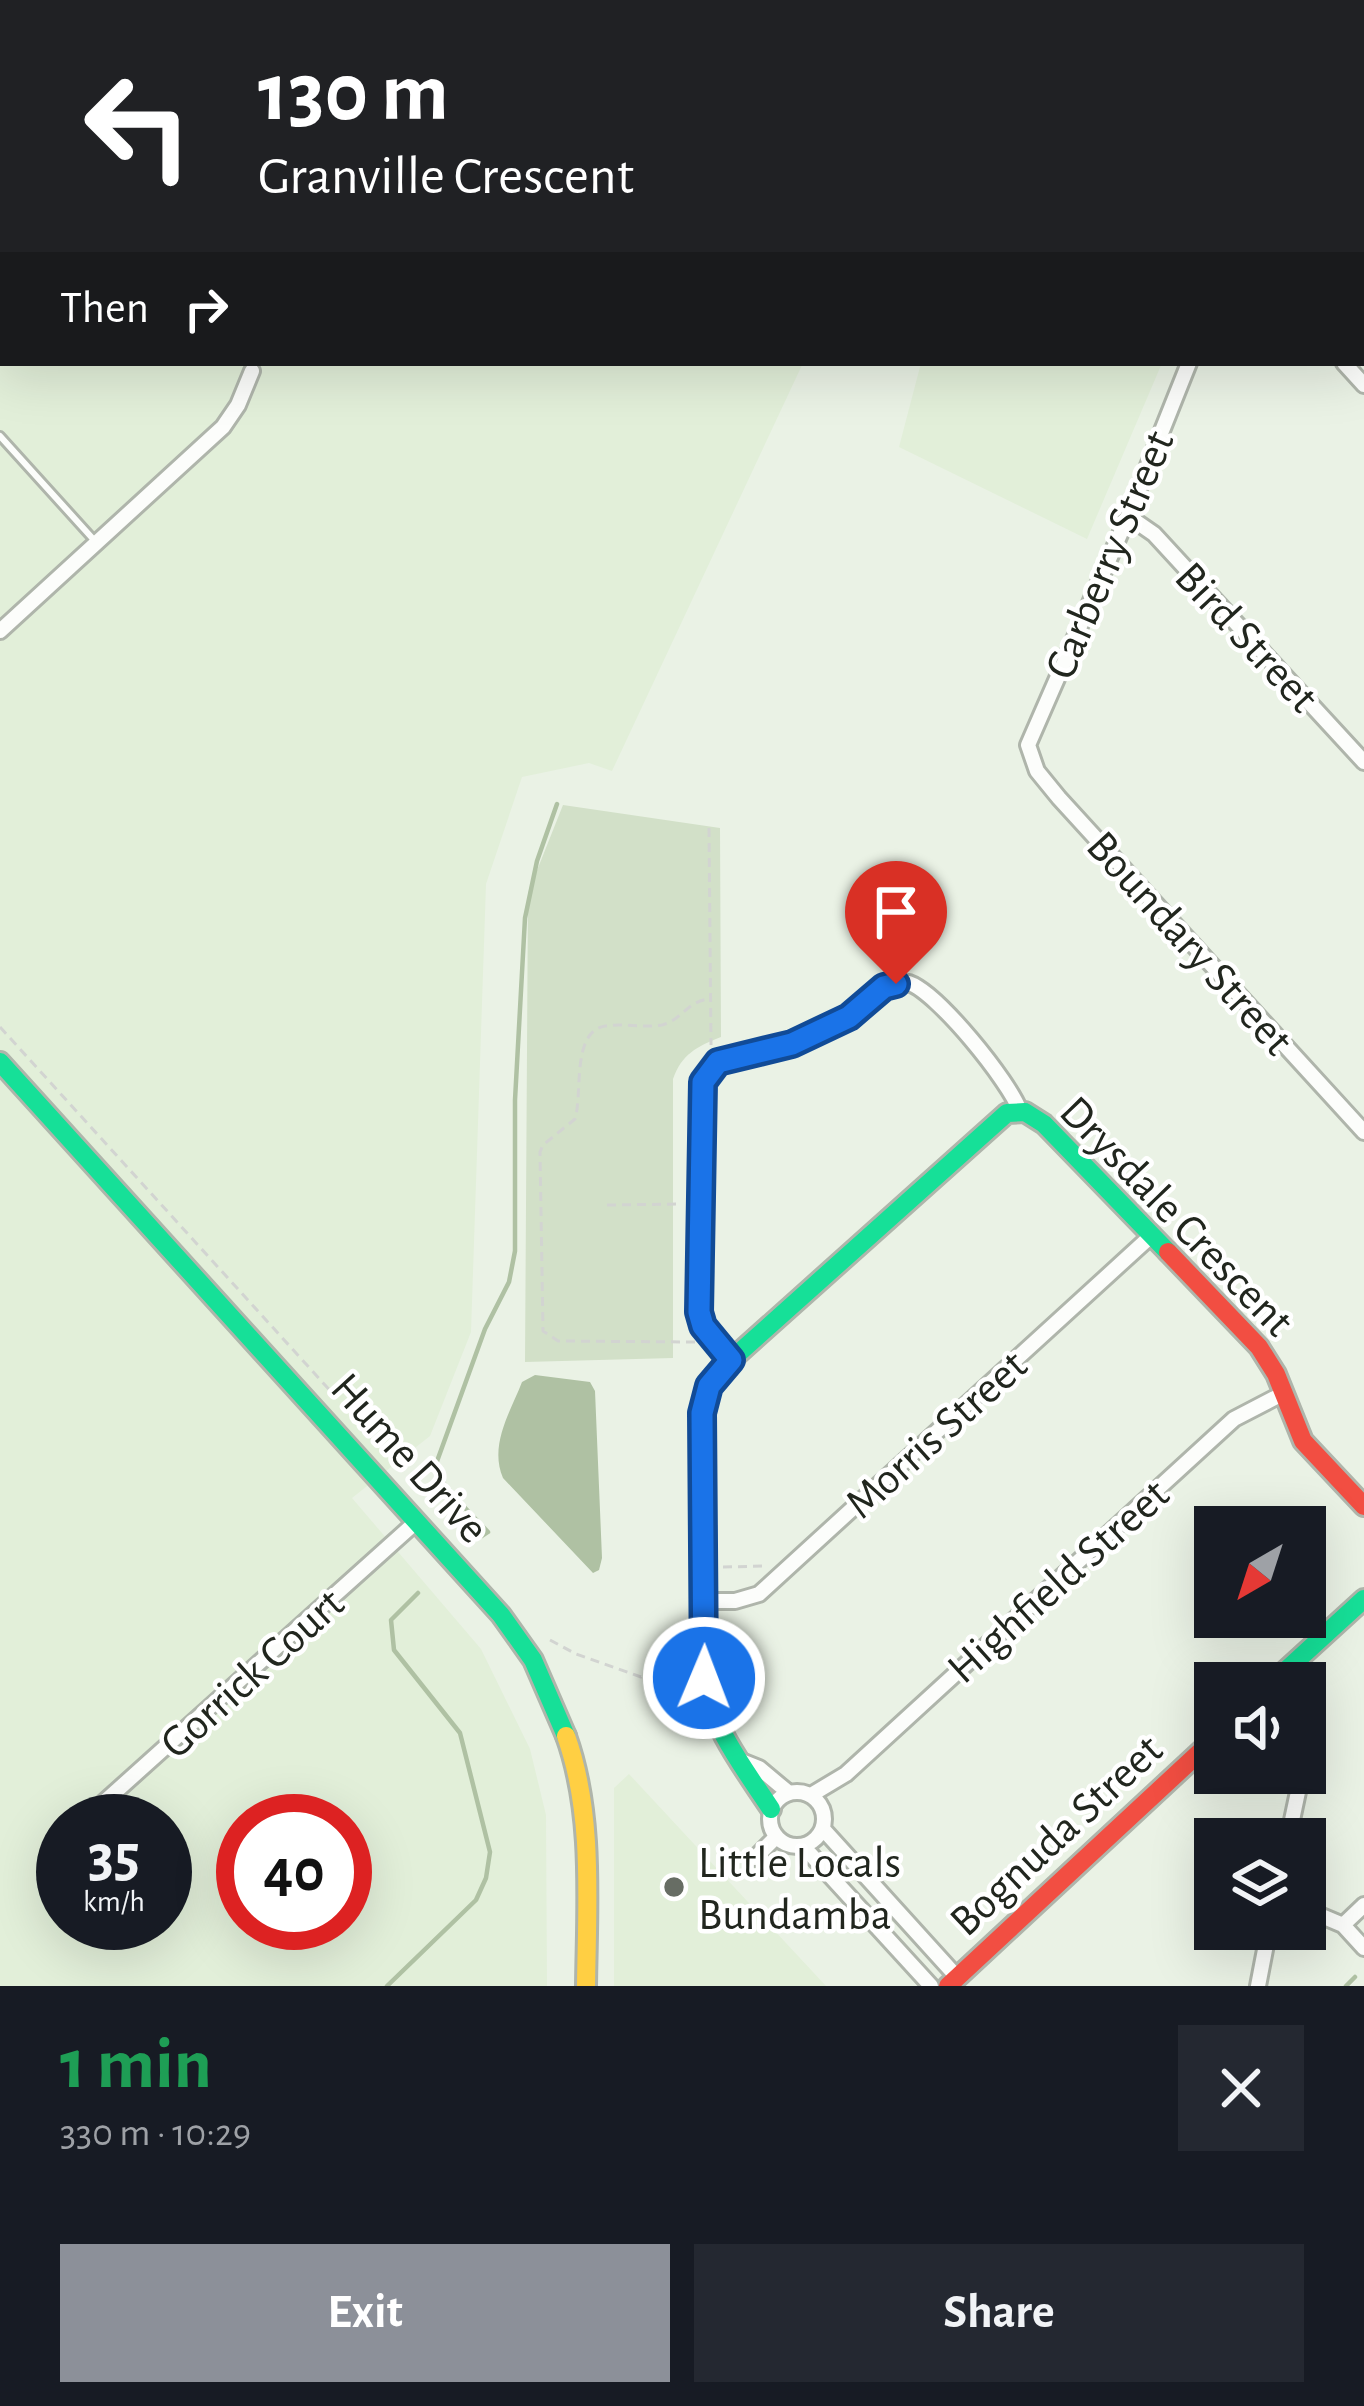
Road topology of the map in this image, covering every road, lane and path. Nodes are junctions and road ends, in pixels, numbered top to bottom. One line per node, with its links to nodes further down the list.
1 (1188, 366): 4 (street, Carberry Street)
2 (252, 371): 5 (street)
3 (0, 436): 5 (lane)
4 (1128, 516): 7 (street, Carberry Street); 8 (street, Bird Street)
5 (97, 543): 6 (street)
6 (0, 632)
7 (1028, 745): 15 (street, Boundary Street)
8 (1364, 762)
9 (709, 828): 10 (path)
10 (711, 999): 12 (path); 19 (path)
11 (0, 1027): 22 (path)
12 (711, 1047)
13 (0, 1062): 24 (street, Hume Drive)
14 (1020, 1111): 18 (street, Drysdale Crescent); 20 (street, Drysdale Crescent); 20 (street)
15 (1364, 1132)
16 (607, 1204): 17 (path)
17 (684, 1204)
18 (1151, 1236): 21 (street, Drysdale Crescent); 26 (street, Morris Street)
19 (701, 1348)
20 (731, 1360): 26 (street, Drysdale Crescent)
21 (1284, 1394): 23 (street, Drysdale Crescent); 34 (street, Highfield Street)
22 (335, 1396)
23 (1364, 1506)
24 (416, 1522): 33 (street, Gorrick Court); 46 (street, Hume Drive)
25 (1364, 1599): 29 (street)
26 (706, 1601): 31 (street, Drysdale Crescent)
27 (550, 1640): 28 (path)
28 (694, 1640)
29 (1296, 1662)
30 (1194, 1757): 45 (street, Bognuda Street)
31 (744, 1762): 32 (street, Drysdale Crescent); 35 (street, Drysdale Crescent)
32 (789, 1793): 34 (street); 35 (street)
33 (113, 1794)
34 (816, 1801): 36 (street)
35 (771, 1809): 37 (street)
36 (823, 1829): 38 (street); 45 (street)
37 (776, 1838): 38 (street); 39 (street)
38 (802, 1846): 47 (street)
39 (755, 1858)
40 (1364, 1905): 42 (street)
41 (1326, 1918): 42 (street)
42 (1343, 1925): 43 (street)
43 (1364, 1948)
44 (1265, 1950): 48 (street)
45 (952, 1982)
46 (586, 1986)
47 (931, 1986)
48 (1258, 1986)

